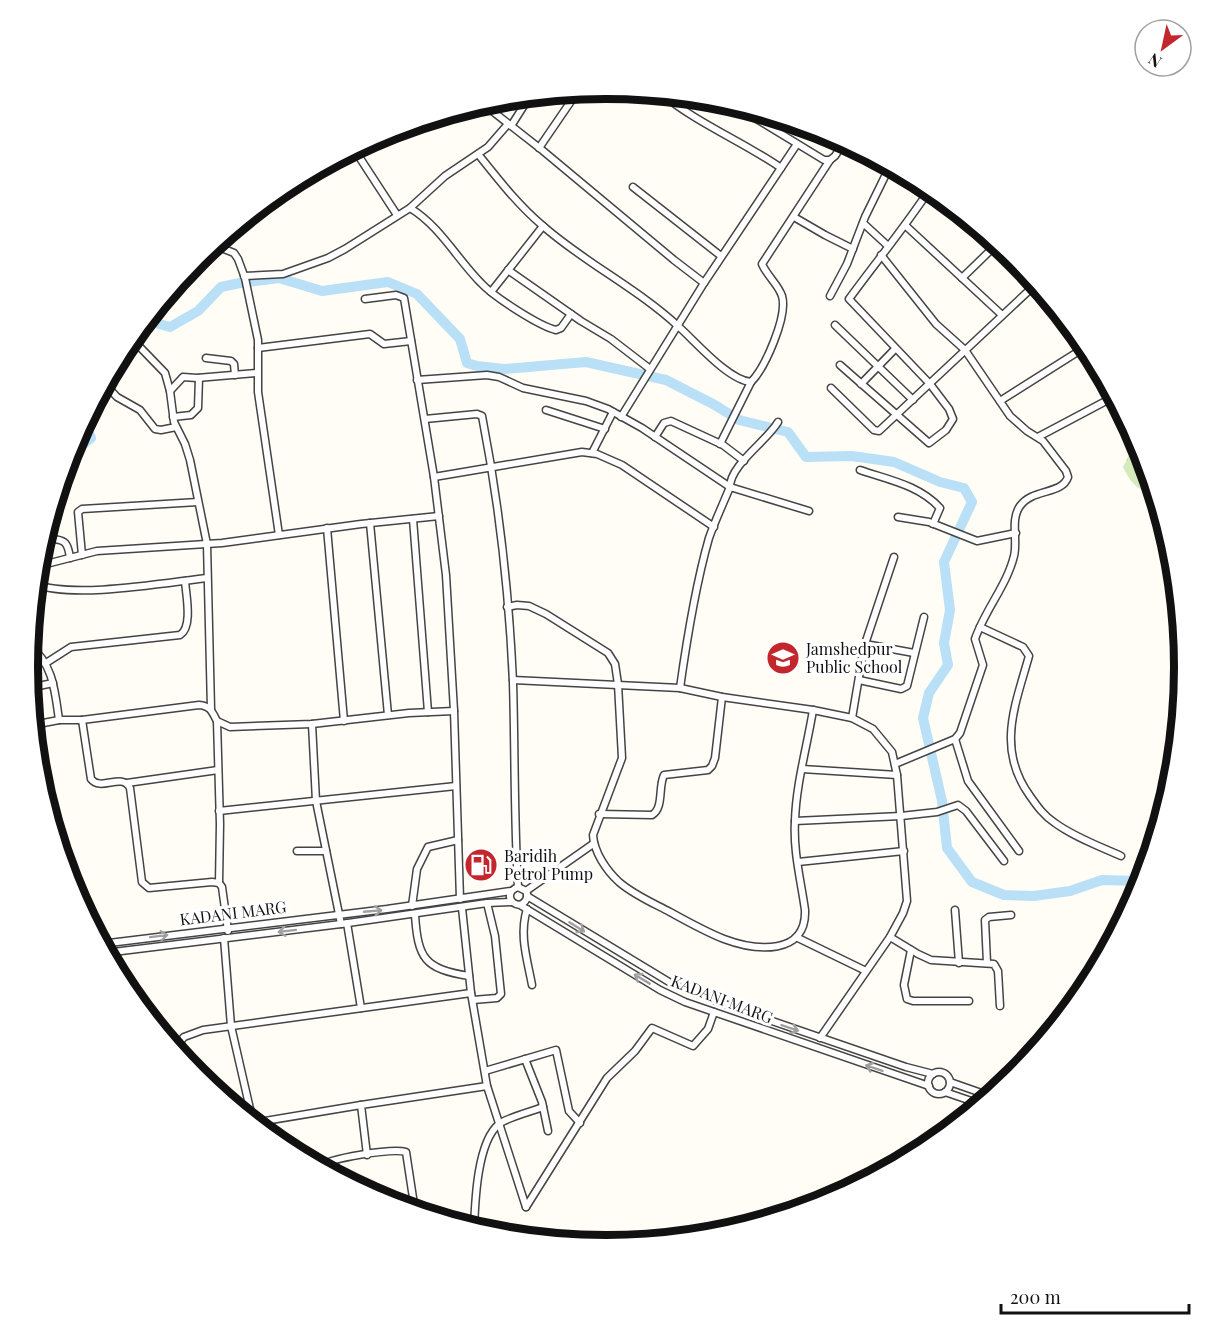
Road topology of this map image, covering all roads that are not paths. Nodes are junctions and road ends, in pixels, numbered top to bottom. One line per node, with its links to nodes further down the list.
1 (572, 100): 8 (street)
2 (674, 103): 13 (street)
3 (523, 105): 6 (street)
4 (492, 111): 6 (street)
5 (757, 119): 7 (street)
6 (509, 125): 8 (street); 10 (street)
7 (797, 144): 12 (street); 13 (street)
8 (539, 147): 32 (street)
9 (839, 149): 12 (street)
10 (478, 154): 17 (street); 21 (street)
11 (358, 156): 18 (street)
12 (830, 160): 19 (street)
13 (781, 168): 28 (street)
14 (887, 173): 20 (street)
15 (633, 187): 28 (street)
16 (925, 197): 22 (street)
17 (410, 208): 18 (street); 34 (street)
18 (397, 215): 30 (street)
19 (794, 217): 25 (street); 55 (street)
20 (863, 223): 23 (street); 25 (street)
21 (543, 226): 29 (street); 39 (street)
22 (906, 226): 23 (street); 31 (street)
23 (888, 246): 27 (street)
24 (222, 248): 30 (street)
25 (853, 249): 35 (street)
26 (991, 250): 31 (street)
27 (881, 255): 44 (street); 45 (street)
28 (721, 256): 32 (street)
29 (508, 270): 34 (street); 37 (street)
30 (245, 277): 43 (street)
31 (962, 278): 38 (street)
32 (704, 283): 39 (street)
33 (1030, 289): 38 (street)
34 (491, 292): 37 (street)
35 (830, 296)
36 (365, 299): 41 (street)
37 (572, 314): 50 (street)
38 (1002, 315): 45 (street)
39 (677, 325): 50 (street); 55 (street)
40 (834, 326): 49 (street)
41 (411, 341): 43 (street); 54 (street)
42 (137, 345): 60 (street)
43 (258, 348): 51 (street)
44 (896, 349): 49 (street); 57 (street)
45 (965, 350): 57 (street); 62 (street)
46 (1078, 352): 62 (street)
47 (206, 358): 52 (street)
48 (840, 365): 56 (street)
49 (879, 366): 56 (street); 61 (street)
50 (649, 371): 68 (street)
51 (257, 373): 52 (street); 92 (street)
52 (235, 375): 53 (street)
53 (199, 378): 60 (street); 67 (street)
54 (417, 380): 65 (street); 69 (street)
55 (751, 382): 75 (street)
56 (861, 384): 66 (street)
57 (930, 384): 61 (street); 66 (street)
58 (831, 388): 66 (street)
59 (110, 390): 71 (street)
60 (170, 391): 67 (street)
61 (913, 400): 66 (street)
62 (1000, 401): 74 (street)
63 (1107, 401): 74 (street)
64 (546, 410): 72 (street)
65 (613, 412): 68 (street); 72 (street)
66 (897, 415)
67 (173, 417): 71 (street)
68 (621, 417): 73 (street)
69 (425, 419): 78 (street); 80 (street)
70 (778, 422): 77 (street)
71 (176, 427): 82 (street)
72 (605, 429): 76 (street)
73 (655, 437): 75 (street); 81 (street)
74 (1038, 437): 91 (street)
75 (720, 444): 77 (street)
76 (592, 453): 78 (street); 89 (street)
77 (744, 461): 81 (street)
78 (491, 467): 80 (street); 102 (street)
79 (860, 471): 88 (street)
80 (434, 477): 84 (street)
81 (730, 487): 83 (street); 89 (street)
82 (198, 502): 94 (street); 95 (street)
83 (809, 511)
84 (439, 516): 86 (street); 118 (street)
85 (898, 517): 88 (street)
86 (413, 519): 87 (street); 119 (street)
87 (370, 523): 90 (street); 120 (street)
88 (933, 524): 91 (street)
89 (714, 527): 114 (street)
90 (327, 528): 92 (street); 124 (street)
91 (1016, 533): 104 (street)
92 (279, 535): 94 (street)
93 (52, 539): 97 (street)
94 (207, 544): 95 (street); 99 (street)
95 (82, 555): 97 (street)
96 (894, 557): 105 (street)
97 (70, 558): 98 (street)
98 (47, 562)
99 (207, 578): 100 (street); 116 (street)
100 (185, 581): 101 (street); 108 (street)
101 (43, 587)
102 (507, 607): 109 (street); 112 (street)
103 (924, 617): 107 (street)
104 (980, 627): 128 (street); 146 (street)
105 (865, 644): 107 (street); 110 (street)
106 (38, 652): 108 (street)
107 (914, 653): 110 (street)
108 (46, 663): 111 (street)
109 (513, 680): 112 (street); 150 (street)
110 (859, 680): 121 (street)
111 (53, 683): 113 (street); 122 (street)
112 (618, 684): 114 (street); 137 (street)
113 (39, 686)
114 (680, 688): 115 (street)
115 (722, 697): 117 (street); 137 (street)
116 (211, 709): 123 (street); 125 (street)
117 (813, 710): 121 (street); 130 (street)
118 (454, 711): 119 (street); 134 (street)
119 (428, 712): 120 (street)
120 (388, 716): 124 (street)
121 (852, 718): 129 (street)
122 (59, 720): 123 (street); 126 (street)
123 (82, 720): 133 (street)
124 (344, 721): 127 (street)
125 (217, 722): 127 (street); 131 (street)
126 (41, 724)
127 (312, 724): 135 (street)
128 (955, 739): 129 (street); 144 (street)
129 (895, 764): 132 (street)
130 (802, 769): 132 (street); 139 (street)
131 (218, 770): 133 (street); 136 (street)
132 (897, 775): 138 (street)
133 (127, 783): 149 (street)
134 (456, 786): 135 (street); 140 (street)
135 (316, 801): 136 (street); 142 (street)
136 (219, 812): 149 (street)
137 (599, 814): 141 (street)
138 (902, 816): 139 (street); 143 (street); 147 (street)
139 (795, 821): 148 (street)
140 (458, 840): 153 (street); 157 (street)
141 (593, 844): 152 (street); 168 (street)
142 (326, 851): 145 (street); 161 (street)
143 (904, 851): 148 (street); 166 (street)
144 (1019, 851)
145 (297, 852)
146 (1121, 856)
147 (1004, 861)
148 (798, 862): 168 (street)
149 (219, 883): 165 (street)
150 (518, 887): 151 (street); 152 (street)
151 (511, 891): 153 (street, KADANI MARG); 154 (street)
152 (526, 893): 156 (street); 184 (street, KADANI MARG, one-way to 184)
153 (460, 899): 157 (street, KADANI MARG)
154 (512, 902): 155 (street, KADANI MARG); 156 (street)
155 (487, 903): 158 (street, KADANI MARG); 178 (street)
156 (520, 905): 159 (street, KADANI MARG)
157 (411, 906): 161 (street, KADANI MARG, one-way to 157)
158 (462, 908): 162 (street, KADANI MARG); 175 (street)
159 (527, 909): 176 (street); 182 (street, KADANI MARG, one-way to 159)
160 (955, 910): 172 (street)
161 (338, 914): 164 (street); 165 (street, KADANI MARG)
162 (415, 915): 164 (street, KADANI MARG); 175 (street)
163 (1011, 915): 173 (street)
164 (344, 924): 167 (street, KADANI MARG, one-way to 167); 181 (street)
165 (227, 928): 167 (street); 169 (street, KADANI MARG, one-way to 165)
166 (890, 937): 170 (street); 174 (street)
167 (226, 938): 171 (street, KADANI MARG); 183 (street)
168 (798, 938): 174 (street)
169 (110, 943)
170 (911, 950): 172 (street); 179 (street)
171 (114, 951)
172 (959, 963): 173 (street)
173 (987, 963): 180 (street)
174 (866, 971): 184 (street)
175 (469, 976): 177 (street)
176 (532, 985)
177 (471, 993): 178 (street); 181 (street)
178 (472, 1000): 187 (street)
179 (969, 1001)
180 (1000, 1006)
181 (361, 1008): 183 (street)
182 (714, 1012): 191 (street, KADANI MARG, one-way to 182); 199 (street)
183 (231, 1026): 185 (street); 197 (street)
184 (820, 1038): 188 (street, KADANI MARG)
185 (179, 1043)
186 (525, 1059): 187 (street); 196 (street); 199 (street)
187 (485, 1071): 190 (street)
188 (933, 1074): 189 (street); 191 (street)
189 (950, 1082): 192 (street); 193 (street)
190 (487, 1086): 195 (street); 200 (street)
191 (929, 1086): 192 (street)
192 (945, 1092): 194 (street)
193 (981, 1093)
194 (971, 1101)
195 (361, 1105): 198 (street); 202 (street)
196 (543, 1107): 200 (street); 201 (street)
197 (250, 1110)
198 (263, 1120)
199 (579, 1123): 200 (street)
200 (499, 1124): 205 (street)
201 (548, 1131)
202 (366, 1155): 203 (street); 204 (street)
203 (327, 1162)
204 (414, 1201)
205 (475, 1220)

